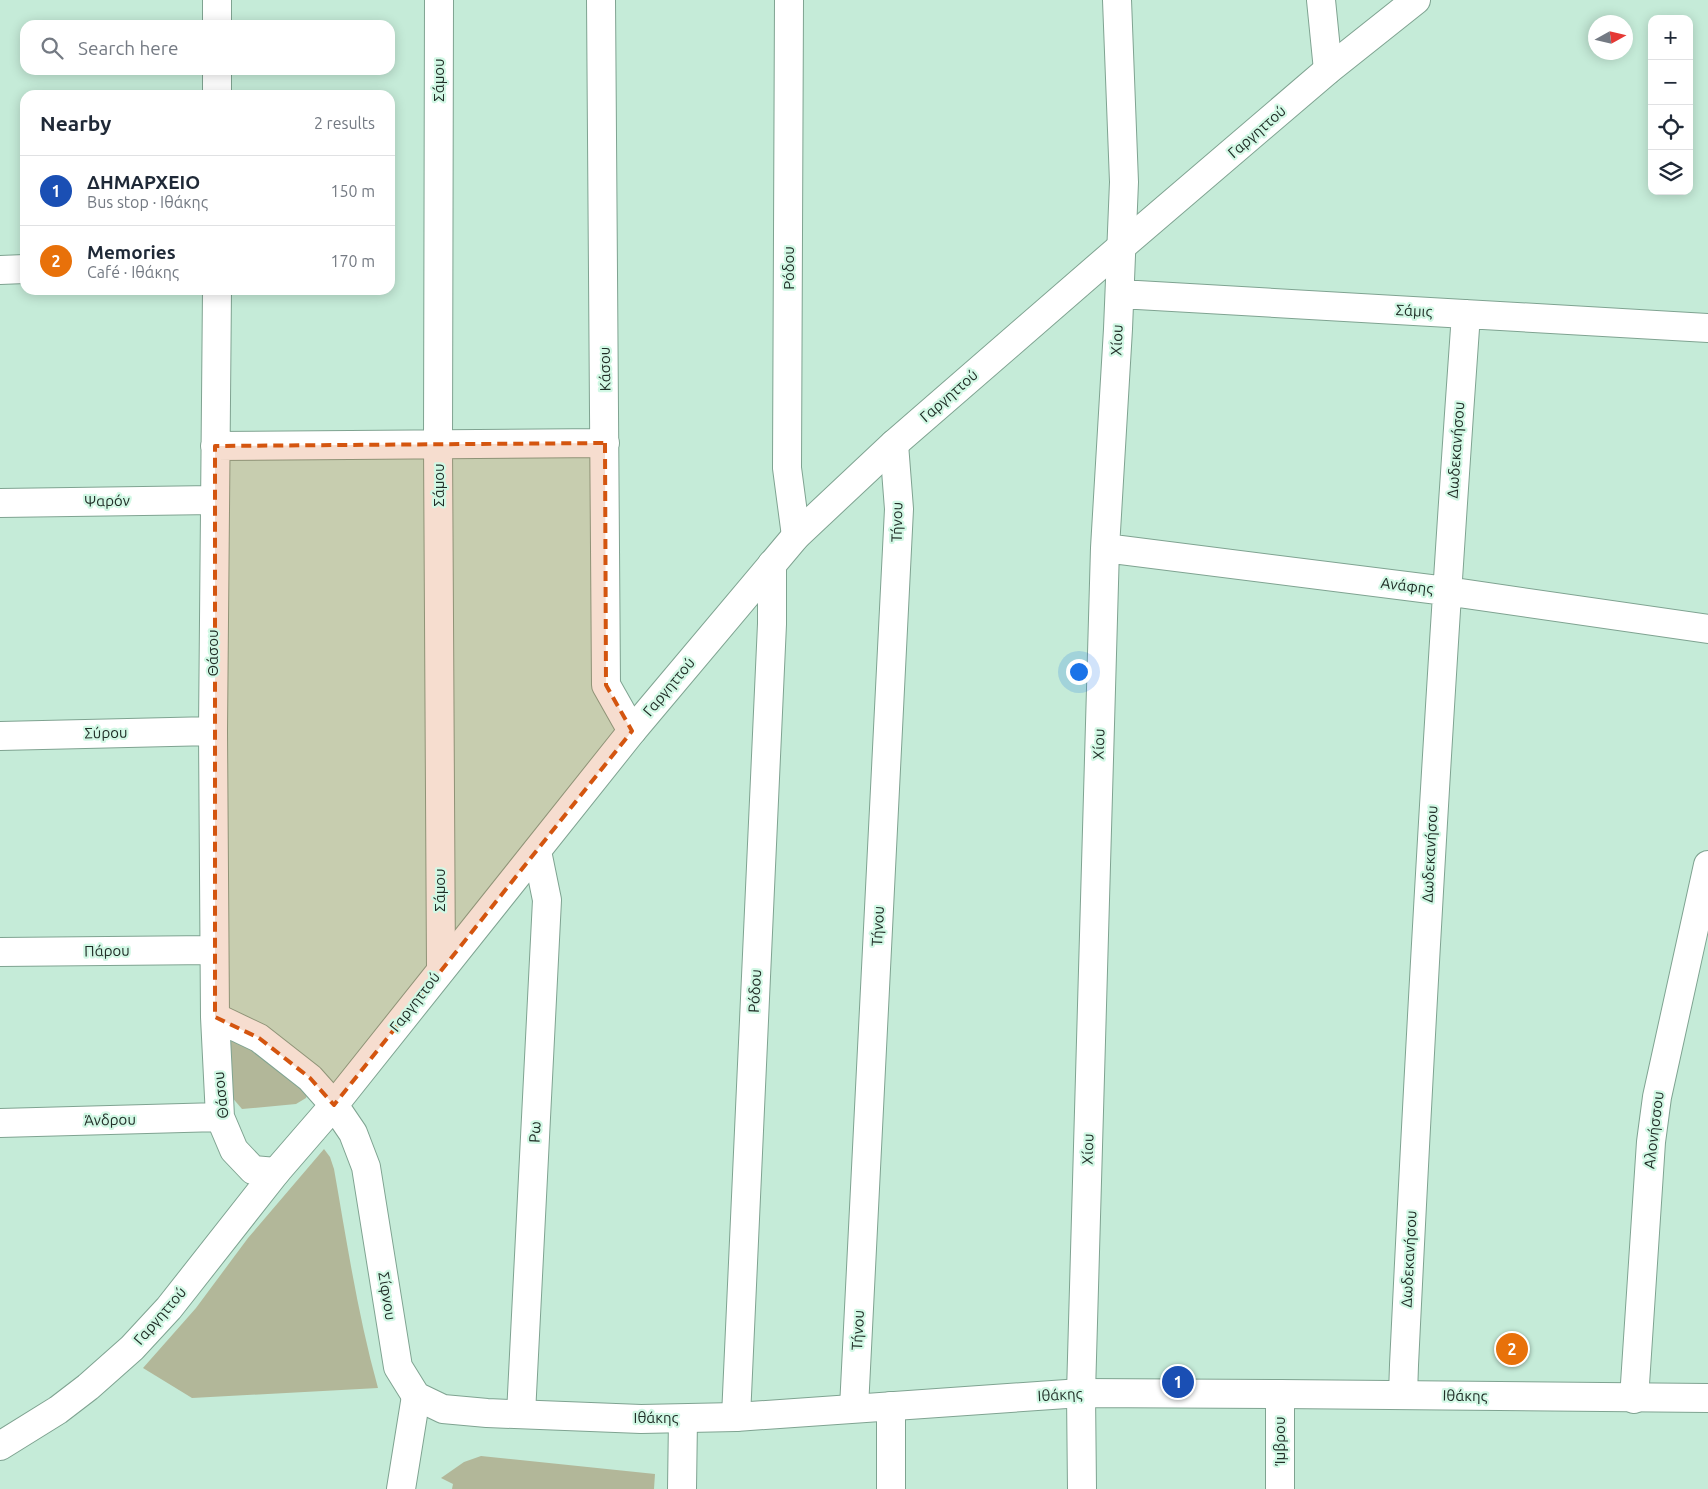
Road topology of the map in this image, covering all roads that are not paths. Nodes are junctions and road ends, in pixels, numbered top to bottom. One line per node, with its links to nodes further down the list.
1 (217, 0): 8 (street)
2 (439, 0): 20 (street, Σάμου)
3 (601, 0): 19 (street, Κάσου)
4 (789, 0): 25 (street, Ρόδου)
5 (1117, 0): 12 (street, Χίου)
6 (1321, 0): 9 (street)
7 (1416, 0): 9 (street, Γαργηττού)
8 (217, 20)
9 (1328, 70): 12 (street, Γαργηττού)
10 (217, 75): 11 (street)
11 (217, 90)
12 (1121, 247): 15 (street, Χίου); 21 (street, Γαργηττού)
13 (20, 269): 14 (street)
14 (0, 270)
15 (1120, 294): 17 (street, Σάμις); 26 (street, Χίου)
16 (217, 295): 22 (street, Θάσου)
17 (1466, 314): 18 (street, Σάμις); 28 (street, Δωδεκανήσου)
18 (1708, 328)
19 (605, 443): 20 (street); 31 (street, Κάσου)
20 (438, 444): 22 (street); 37 (street, Σάμου)
21 (894, 444): 25 (street, Γαργηττού); 50 (street, Τήνου)
22 (215, 446): 23 (street, Θάσου)
23 (214, 500): 24 (street, Ψαρόν); 30 (street, Θάσου)
24 (0, 502)
25 (796, 536): 27 (street, Γαργηττού)
26 (1105, 548): 28 (street, Ανάφης); 43 (street, Χίου)
27 (772, 564): 31 (street, Γαργηττού); 52 (street, Ρόδου)
28 (1446, 591): 29 (street, Ανάφης); 45 (street, Δωδεκανήσου)
29 (1708, 630)
30 (213, 731): 32 (street, Σύρου); 35 (street, Θάσου)
31 (632, 731): 33 (street, Γαργηττού)
32 (0, 736)
33 (537, 852): 37 (street, Γαργηττού); 51 (street, Ρω)
34 (1708, 865): 47 (street, Αλονήσσου)
35 (214, 950): 36 (street, Πάρου); 38 (street, Θάσου)
36 (0, 952)
37 (441, 970): 39 (street, Γαργηττού)
38 (215, 1017): 39 (street); 40 (street, Θάσου)
39 (334, 1105): 42 (street, Γαργηττού); 46 (street, Σίφνου)
40 (220, 1118): 41 (street, Άνδρου); 42 (street, Θάσου)
41 (0, 1123)
42 (276, 1172): 54 (street, Γαργηττού)
43 (1081, 1393): 44 (street, Ιθάκης); 49 (street, Ιθάκης); 58 (street, Χίου)
44 (1280, 1394): 45 (street, Ιθάκης); 59 (street, Ίμβρου)
45 (1403, 1395): 47 (street, Ιθάκης)
46 (416, 1396): 51 (street, Ιθάκης); 55 (street)
47 (1634, 1398): 48 (street, Ιθάκης)
48 (1708, 1398)
49 (891, 1406): 50 (street, Ιθάκης); 57 (street)
50 (854, 1408): 52 (street, Ιθάκης)
51 (521, 1414): 53 (street, Ιθάκης)
52 (736, 1417): 53 (street, Ιθάκης)
53 (683, 1419): 56 (street)
54 (0, 1446)
55 (401, 1489)
56 (682, 1489)
57 (891, 1489)
58 (1082, 1489)
59 (1280, 1489)

